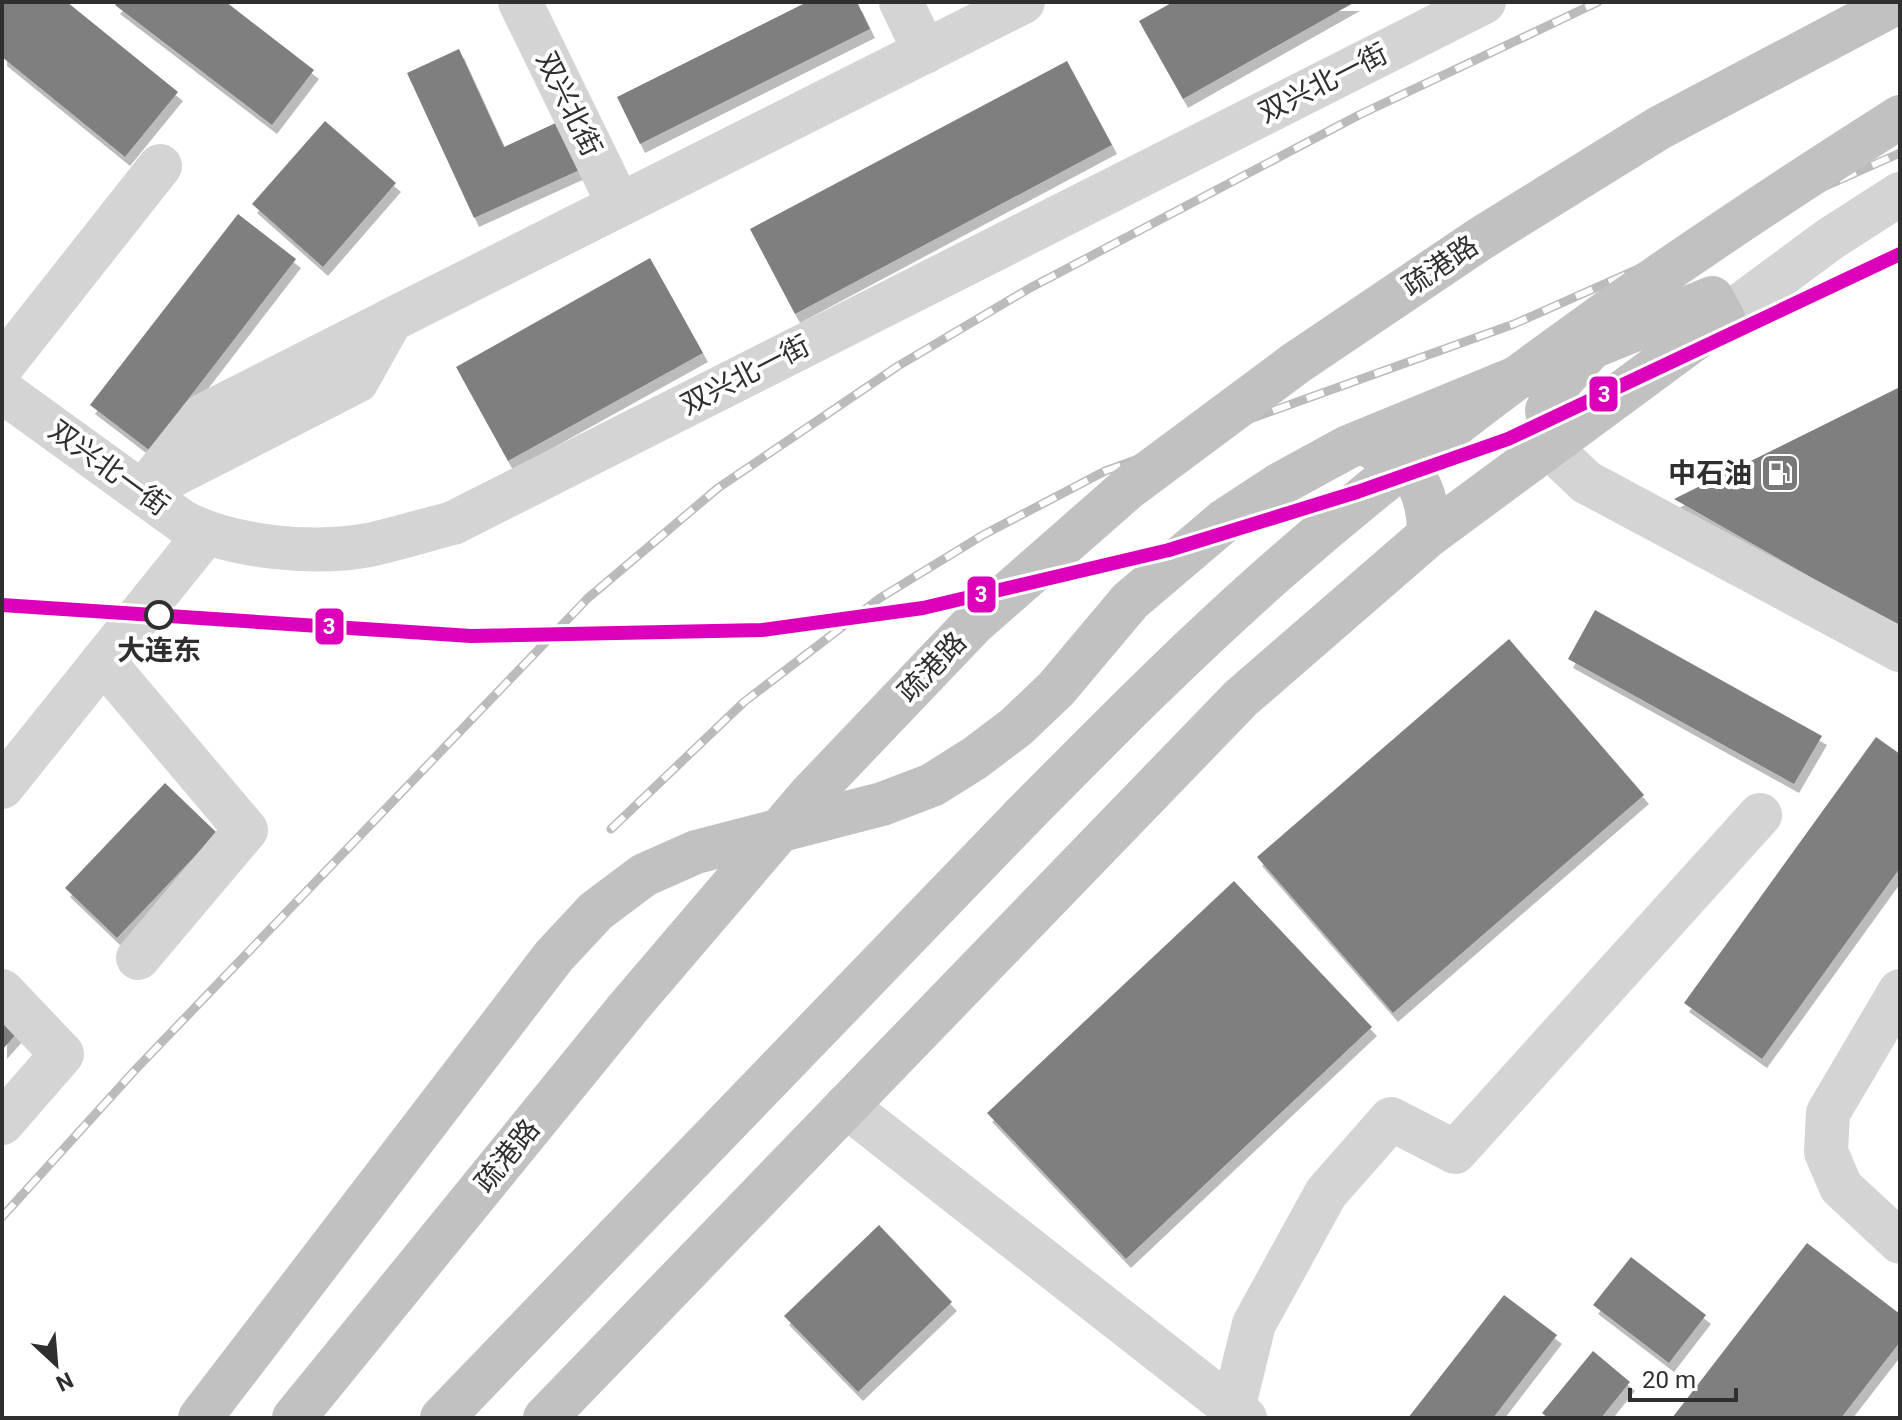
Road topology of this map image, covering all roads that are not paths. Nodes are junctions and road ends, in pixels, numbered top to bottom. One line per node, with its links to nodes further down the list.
1 (520, 2): 10 (street, 双兴北街)
2 (901, 2): 6 (street)
3 (1023, 2): 6 (street)
4 (1484, 2): 19 (street, 双兴北一街)
5 (1898, 2): 33 (highway, 疏港路, bridge)
6 (925, 52): 10 (street)
7 (1900, 117): 34 (highway, bridge)
8 (160, 166): 13 (street)
9 (1900, 194): 11 (street)
10 (619, 205): 18 (street)
11 (1718, 308): 12 (highway); 15 (highway)
12 (1589, 349): 15 (highway); 16 (highway); 17 (highway)
13 (2, 366)
14 (2, 391): 18 (street, 双兴北一街)
15 (1609, 401): 16 (highway)
16 (1552, 444): 20 (highway); 21 (street)
17 (1348, 447): 20 (highway); 32 (highway)
18 (144, 490): 19 (street, 双兴北一街)
19 (206, 533): 22 (street)
20 (1429, 535): 28 (highway)
21 (1900, 650)
22 (103, 661): 23 (street); 25 (street)
23 (2, 787)
24 (1760, 815): 31 (street)
25 (138, 958)
26 (2, 991): 29 (street)
27 (1900, 991): 30 (street)
28 (846, 1106): 31 (street); 35 (highway)
29 (2, 1123)
30 (1900, 1242)
31 (1237, 1415)
32 (200, 1418)
33 (294, 1418)
34 (442, 1418)
35 (545, 1418)

